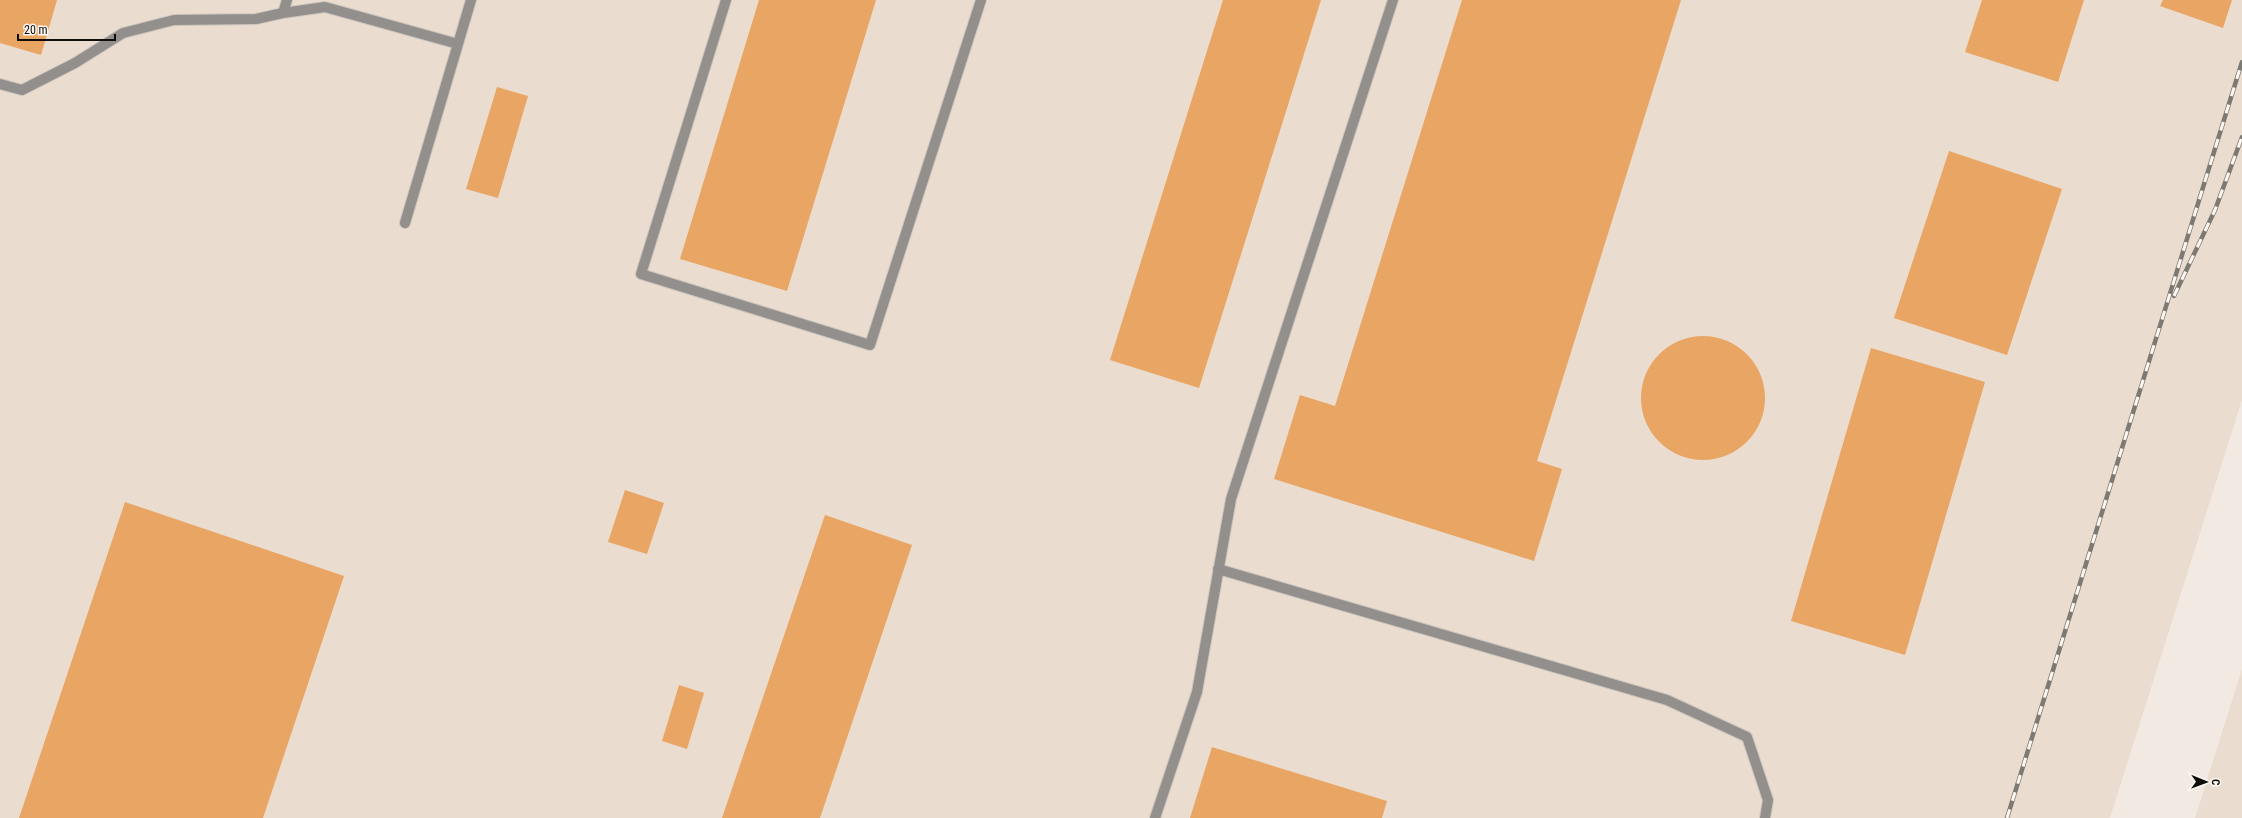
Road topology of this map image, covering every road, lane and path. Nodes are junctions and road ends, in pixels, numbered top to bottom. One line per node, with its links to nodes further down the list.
1 (287, 0): 6 (lane)
2 (471, 0): 7 (lane)
3 (726, 0): 4 (lane)
4 (981, 0)
5 (1393, 0): 10 (lane)
6 (284, 13): 7 (lane); 8 (lane)
7 (458, 44): 9 (lane)
8 (0, 84)
9 (405, 222)
10 (1218, 569): 11 (lane); 12 (lane)
11 (1155, 818)
12 (1766, 818)

